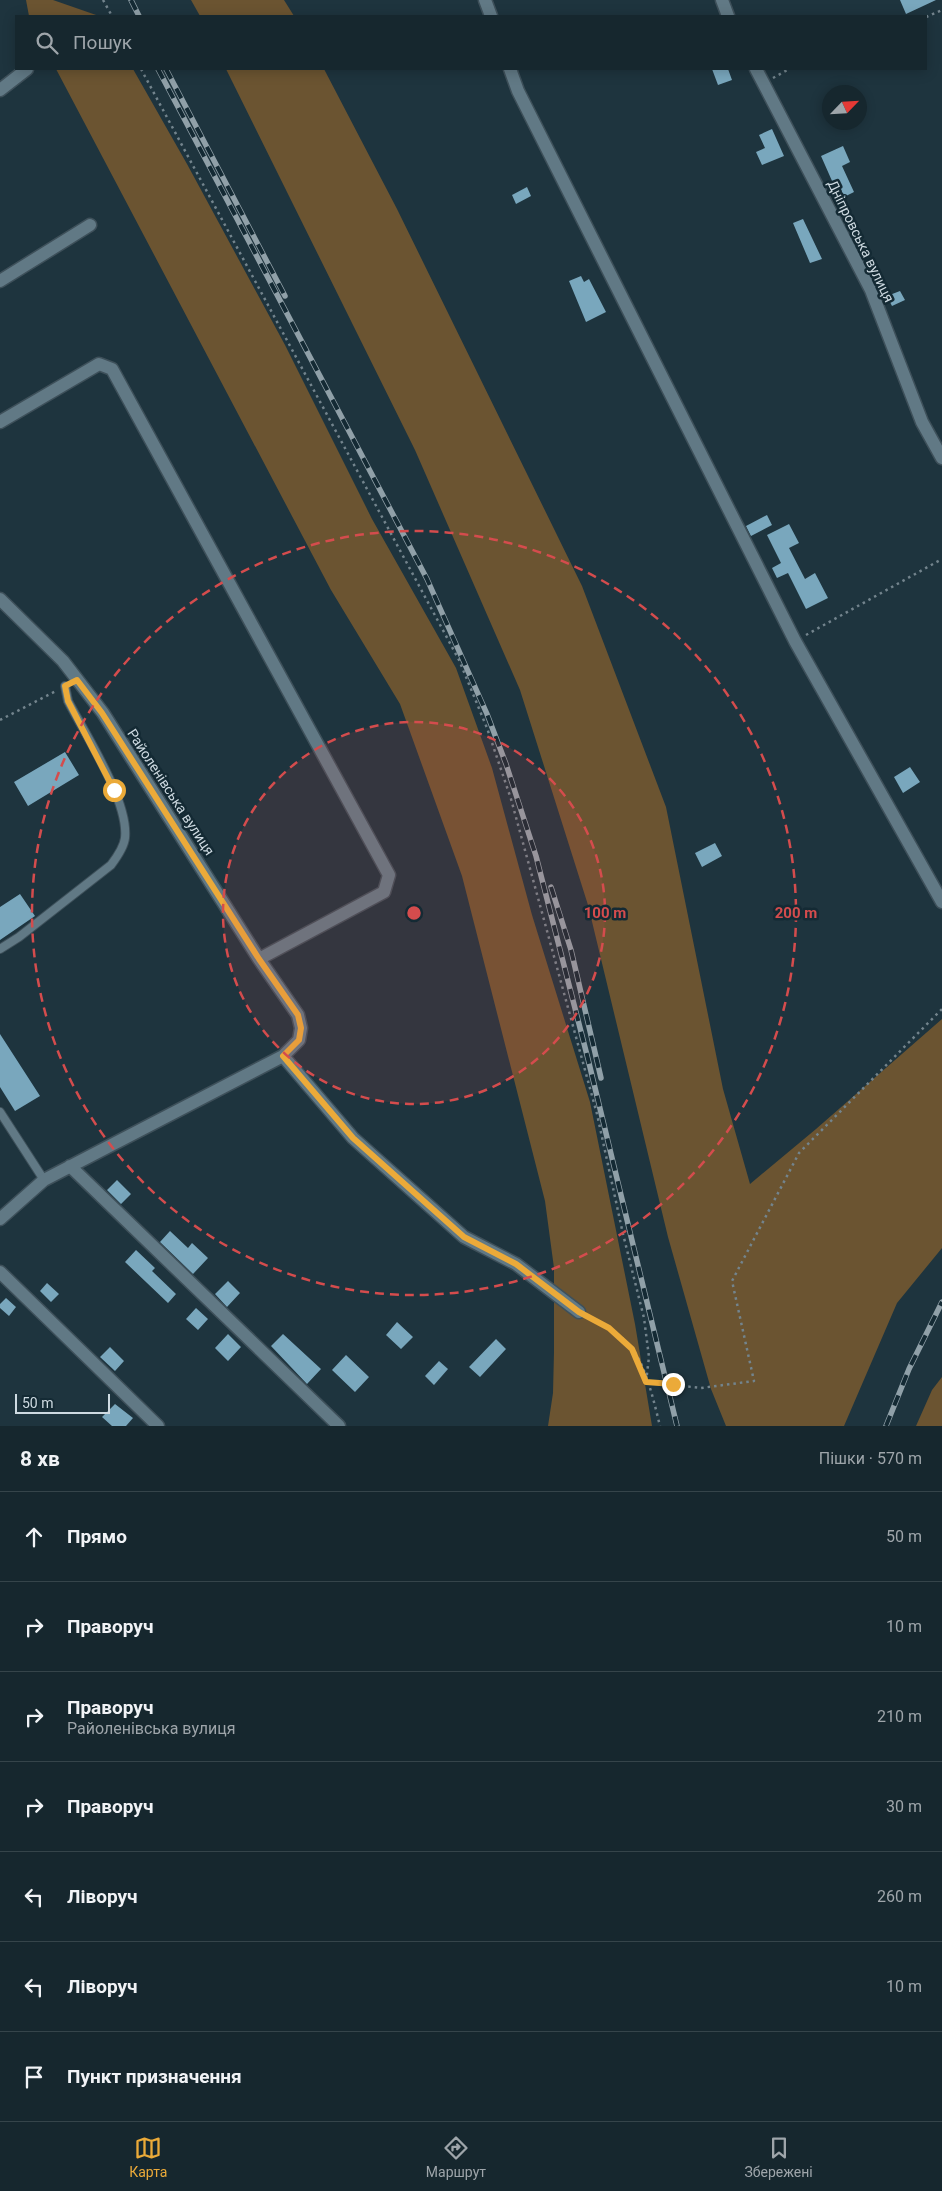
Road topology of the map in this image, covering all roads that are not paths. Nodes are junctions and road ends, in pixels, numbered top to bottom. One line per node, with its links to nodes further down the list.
1 (485, 0): 3 (street)
2 (722, 0): 4 (street)
3 (491, 15)
4 (728, 15)
5 (26, 70): 8 (street)
6 (510, 70): 15 (street)
7 (757, 70): 12 (street, Дніпровська вулиця)
8 (0, 90)
9 (90, 225): 10 (street)
10 (0, 282)
11 (0, 422): 17 (street)
12 (942, 458)
13 (0, 600): 14 (street, Райоленівська вулиця)
14 (71, 683): 16 (lane); 17 (street, Райоленівська вулиця)
15 (942, 902)
16 (0, 949)
17 (259, 959): 18 (street, Райоленівська вулиця)
18 (283, 1056): 20 (street); 24 (street)
19 (0, 1112): 21 (lane)
20 (70, 1166): 21 (street); 26 (street)
21 (44, 1180): 22 (street)
22 (0, 1219)
23 (0, 1272): 25 (street)
24 (579, 1312)
25 (158, 1426)
26 (339, 1426)

